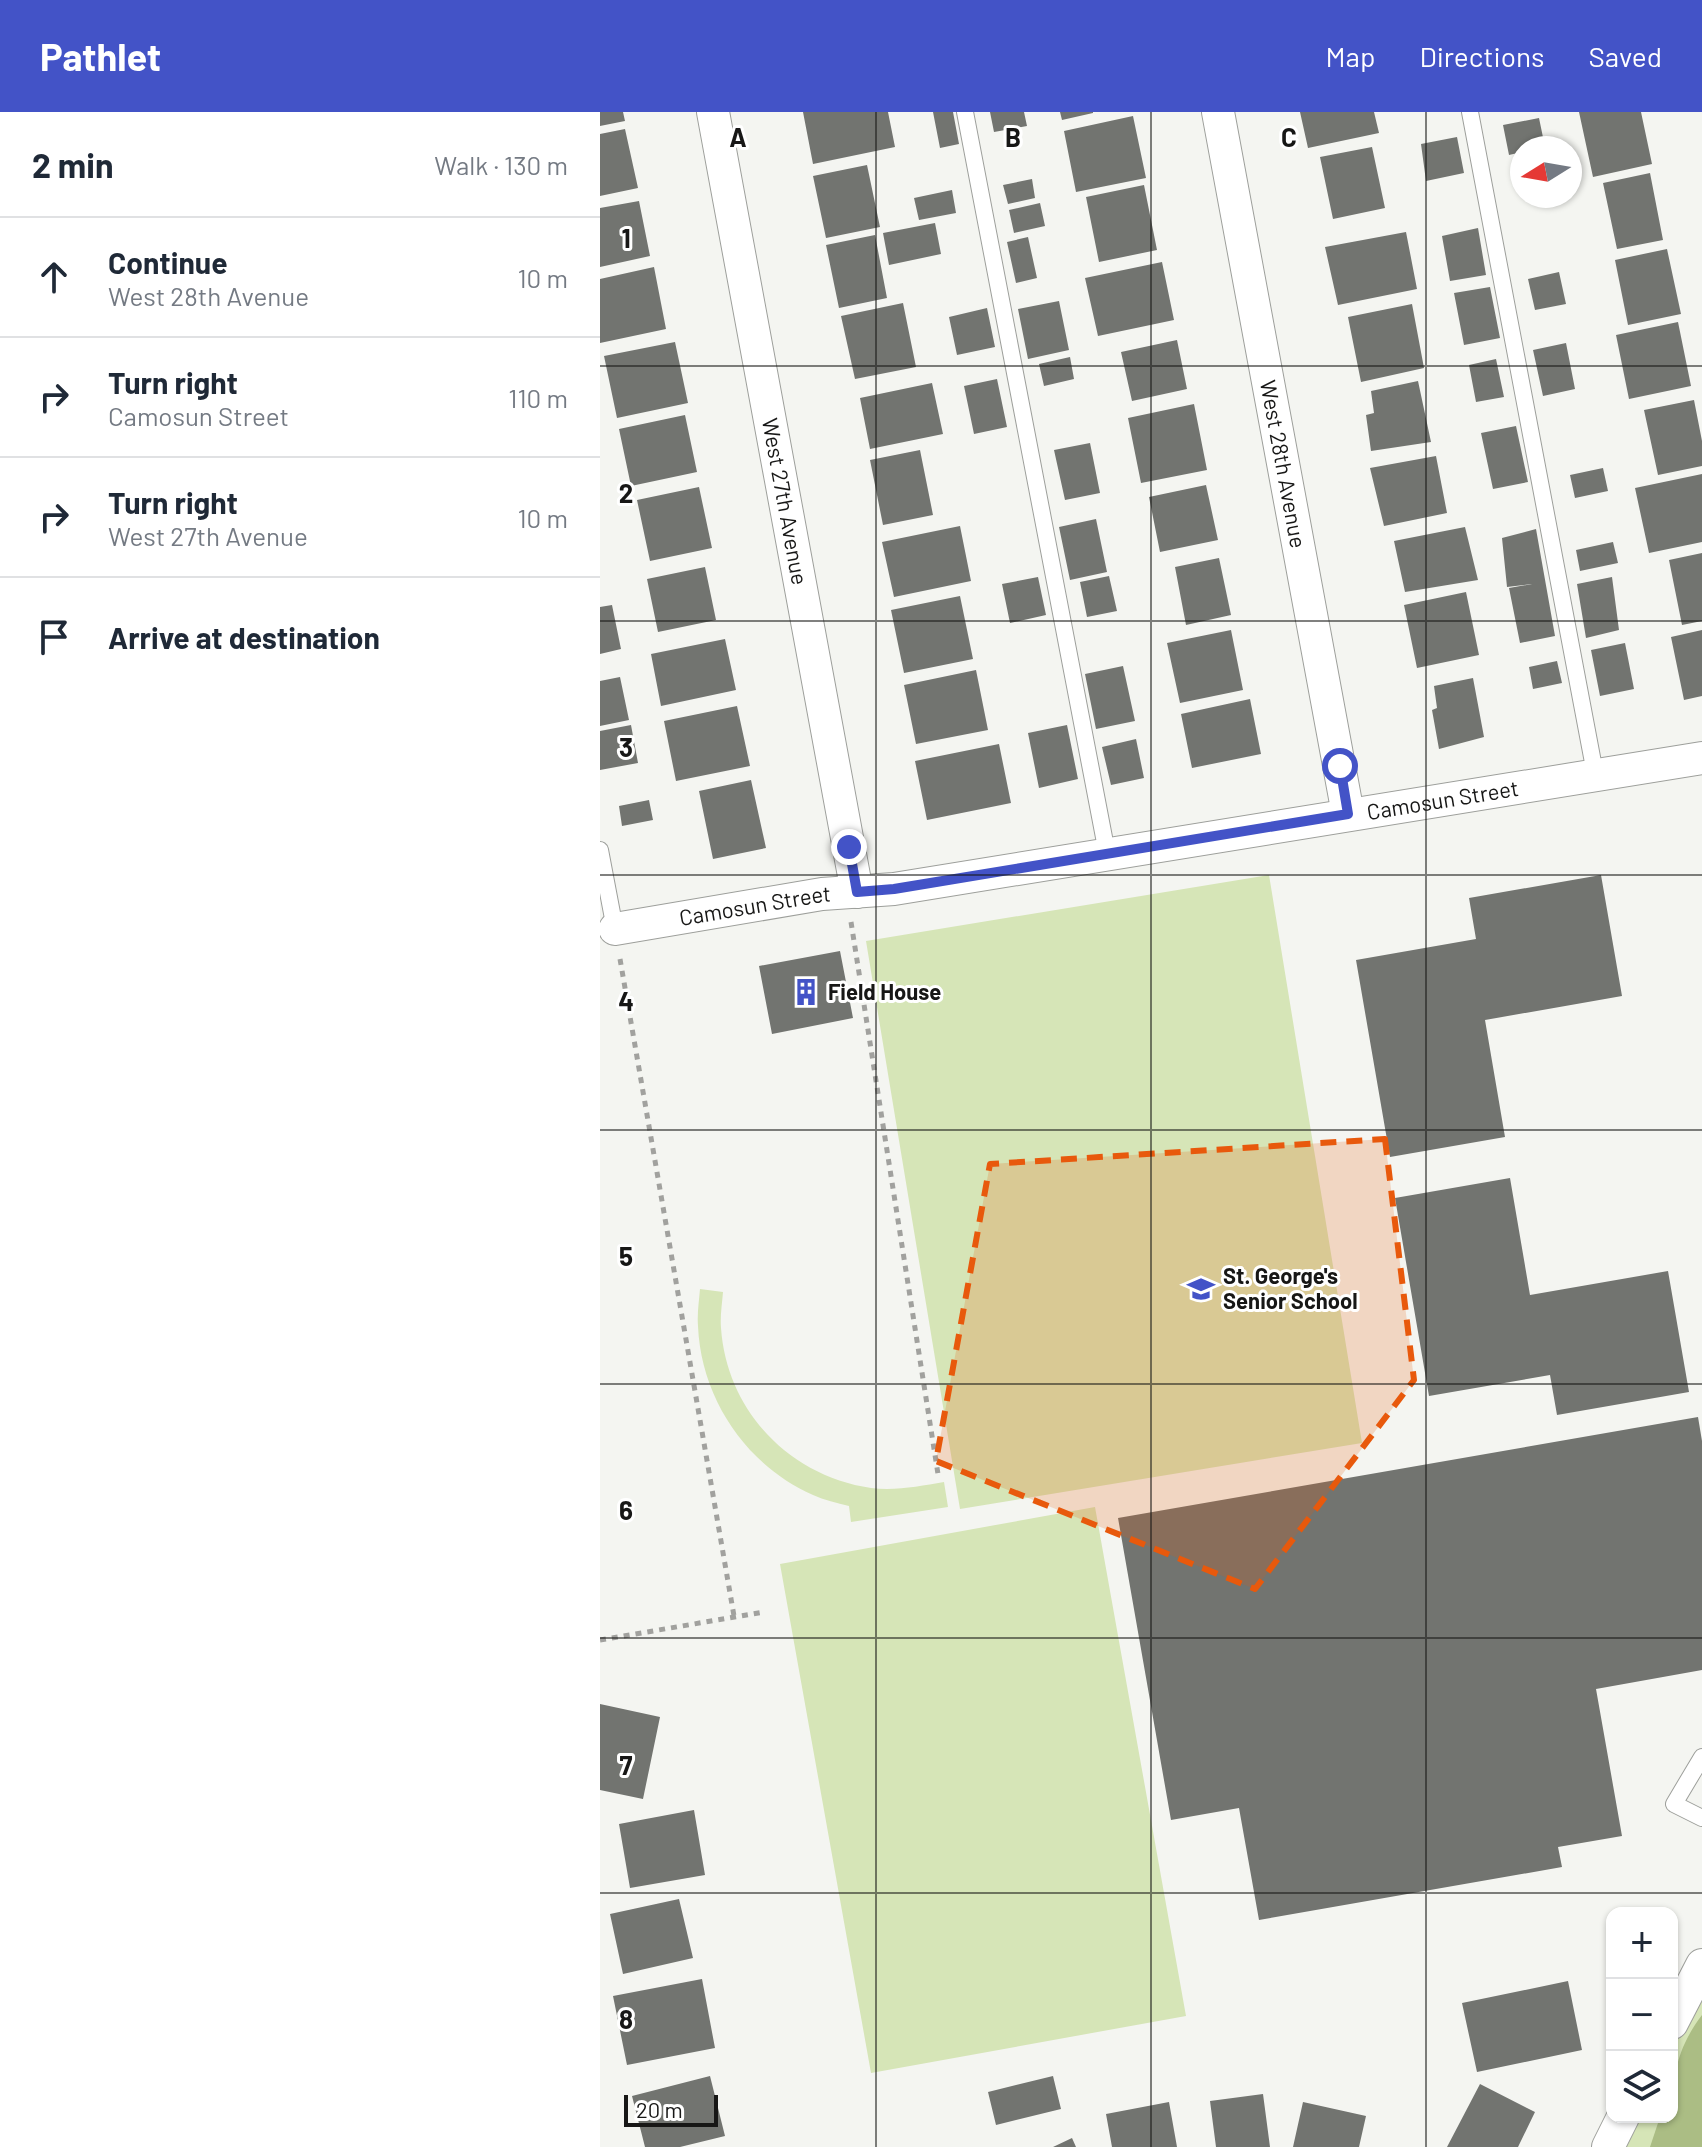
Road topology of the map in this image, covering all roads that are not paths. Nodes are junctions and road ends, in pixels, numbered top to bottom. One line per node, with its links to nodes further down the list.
1 (713, 112): 10 (street, West 27th Avenue)
2 (965, 112): 9 (lane)
3 (1218, 112): 7 (street, West 28th Avenue)
4 (1470, 112): 6 (lane)
5 (1702, 758): 6 (street, Camosun Street)
6 (1595, 773): 7 (street, Camosun Street)
7 (1348, 814): 9 (street, Camosun Street)
8 (600, 850): 11 (lane)
9 (1107, 853): 10 (street, Camosun Street)
10 (857, 892): 11 (street, Camosun Street)
11 (608, 931)
12 (1702, 1757): 13 (lane)
13 (1702, 1818)
14 (1702, 1965): 15 (street)
15 (1678, 2011)
16 (1620, 2123): 17 (street)
17 (1608, 2147)

